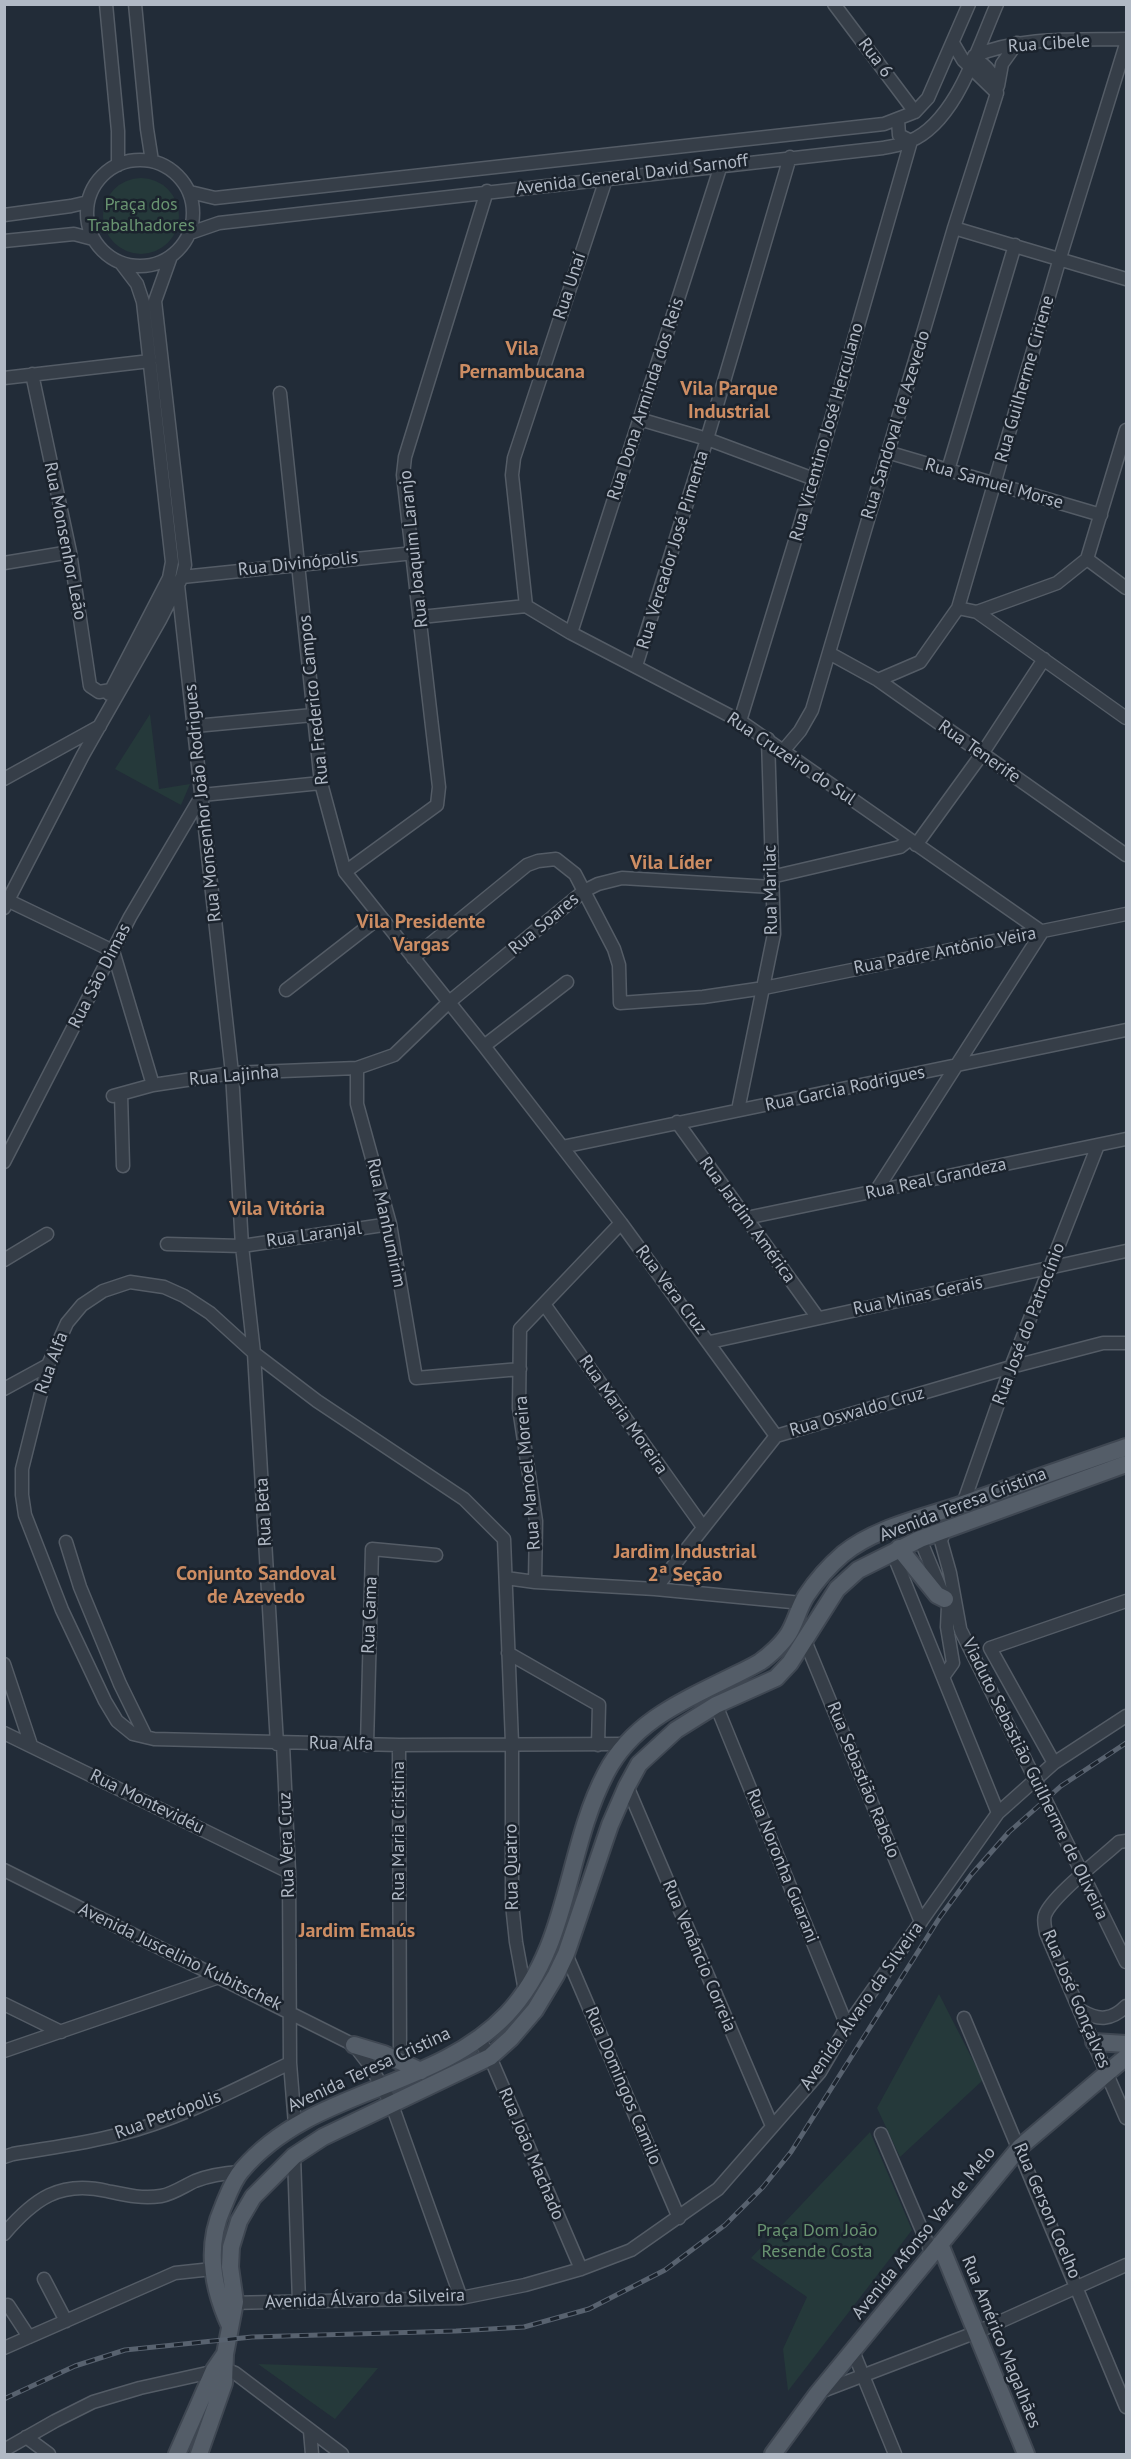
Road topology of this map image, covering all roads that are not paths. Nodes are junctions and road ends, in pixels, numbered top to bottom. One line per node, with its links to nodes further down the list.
1 (106, 4): 17 (street)
2 (135, 4): 16 (street)
3 (834, 4): 12 (street, Rua 6)
4 (969, 4): 7 (street, Avenida General David Sarnoff)
5 (997, 4): 10 (street, Avenida General David Sarnoff)
6 (1126, 39): 8 (street, Rua Cibele)
7 (953, 43): 10 (street); 12 (street, Avenida General David Sarnoff)
8 (1017, 44): 10 (street, Rua Cibele); 11 (street, Rua Sandoval de Azevedo)
9 (1126, 44): 29 (street, Rua Guilherme Ciriene)
10 (972, 60): 11 (street); 14 (street, Avenida General David Sarnoff)
11 (997, 93): 24 (street, Rua Sandoval de Azevedo)
12 (915, 112): 13 (street, Avenida General David Sarnoff)
13 (898, 120): 14 (street); 21 (street, Avenida General David Sarnoff)
14 (910, 141): 15 (street, Avenida General David Sarnoff); 42 (street, Rua Vicentino José Herculano)
15 (790, 157): 18 (street, Avenida General David Sarnoff); 39 (street, Rua Vereador José Pimenta)
16 (152, 161): 17 (street); 21 (street)
17 (118, 165): 22 (street)
18 (721, 165): 19 (street, Avenida General David Sarnoff); 37 (street, Rua Dona Arminda dos Reis)
19 (606, 179): 20 (street, Avenida General David Sarnoff); 52 (street, Rua Unaí)
20 (487, 191): 25 (street, Avenida General David Sarnoff); 46 (street, Rua Joaquim Laranjo)
21 (190, 192): 25 (street)
22 (88, 202): 23 (street); 26 (street)
23 (4, 215)
24 (954, 228): 28 (street); 40 (street, Rua Sandoval de Azevedo)
25 (190, 233): 30 (street)
26 (93, 239): 27 (street); 31 (street)
27 (4, 240)
28 (1015, 245): 29 (street); 41 (street)
29 (1060, 258): 32 (street); 43 (street, Rua Guilherme Ciriene)
30 (170, 259): 31 (street); 50 (street, Rua Monsenhor João Rodrigues)
31 (121, 263): 33 (street, Rua Monsenhor João Rodrigues)
32 (1126, 279)
33 (150, 361): 34 (street); 50 (street, Rua Monsenhor João Rodrigues)
34 (32, 374): 35 (street); 45 (street, Rua Monsenhor Leão)
35 (4, 378)
36 (280, 393): 49 (street, Rua Frederico Campos)
37 (639, 419): 39 (street); 58 (street, Rua Dona Arminda dos Reis)
38 (1126, 430): 44 (street)
39 (707, 439): 42 (street); 61 (street, Rua Vereador José Pimenta)
40 (888, 452): 41 (street, Rua Samuel Morse); 59 (street, Rua Sandoval de Azevedo)
41 (948, 470): 43 (street, Rua Samuel Morse)
42 (814, 478): 66 (street, Rua Vicentino José Herculano)
43 (994, 483): 44 (street, Rua Samuel Morse); 53 (street, Rua Guilherme Ciriene)
44 (1101, 516): 47 (street)
45 (70, 552): 48 (street); 63 (street, Rua Monsenhor Leão)
46 (414, 553): 49 (street, Rua Divinópolis); 55 (street, Rua Joaquim Laranjo)
47 (1087, 560): 51 (street); 54 (street)
48 (4, 563)
49 (299, 563): 50 (street, Rua Divinópolis); 64 (street, Rua Frederico Campos)
50 (176, 580): 56 (street); 57 (street, Rua Monsenhor João Rodrigues); 63 (street)
51 (1126, 588)
52 (526, 606): 55 (street); 58 (street, Rua Cruzeiro do Sul)
53 (958, 608): 54 (street); 62 (street, Rua Guilherme Ciriene)
54 (977, 612): 60 (street)
55 (421, 616): 79 (street, Rua Joaquim Laranjo)
56 (160, 620): 57 (street); 67 (street)
57 (182, 623): 68 (street, Rua Monsenhor João Rodrigues)
58 (571, 633): 61 (street, Rua Cruzeiro do Sul)
59 (829, 653): 62 (street, Rua Tenerife); 71 (street, Rua Sandoval de Azevedo)
60 (1044, 659): 65 (street); 72 (street)
61 (636, 666): 66 (street, Rua Cruzeiro do Sul)
62 (878, 680): 72 (street, Rua Tenerife)
63 (111, 690): 69 (street)
64 (313, 715): 68 (street); 75 (street, Rua Frederico Campos)
65 (1126, 718)
66 (740, 721): 70 (street, Rua Cruzeiro do Sul)
67 (100, 726): 69 (street); 73 (street)
68 (195, 726): 76 (street, Rua Monsenhor João Rodrigues)
69 (87, 731): 73 (street); 74 (street)
70 (768, 739): 71 (street, Rua Cruzeiro do Sul); 80 (street, Rua Marilac)
71 (783, 751): 77 (street, Rua Cruzeiro do Sul)
72 (982, 754): 77 (street); 78 (street, Rua Tenerife)
73 (83, 755): 82 (street)
74 (4, 779)
75 (321, 783): 76 (street); 79 (street, Rua Frederico Campos)
76 (202, 795): 86 (street, Rua São Dimas); 96 (street, Rua Monsenhor João Rodrigues)
77 (913, 842): 80 (street, Rua Soares); 85 (street, Rua Cruzeiro do Sul)
78 (1126, 855)
79 (345, 872): 84 (street, Rua Frederico Campos)
80 (772, 882): 81 (street, Rua Soares); 89 (street, Rua Marilac)
81 (584, 891): 87 (street); 89 (street, Rua Padre Antônio Veira); 91 (street, Rua Soares)
82 (7, 904): 86 (street)
83 (1126, 914): 85 (street, Rua Padre Antônio Veira)
84 (380, 917): 87 (street, Rua Frederico Campos); 90 (street)
85 (1042, 932): 89 (street, Rua Padre Antônio Veira); 94 (street)
86 (113, 951): 97 (street); 103 (street, Rua São Dimas)
87 (413, 958): 91 (street, Rua Frederico Campos)
88 (567, 982): 93 (street)
89 (764, 988): 98 (street, Rua Marilac)
90 (286, 990)
91 (448, 1003): 93 (street, Rua Frederico Campos); 95 (street, Rua Soares)
92 (1126, 1030): 94 (street, Rua Garcia Rodrigues)
93 (484, 1046): 102 (street, Rua Frederico Campos)
94 (958, 1065): 98 (street, Rua Garcia Rodrigues); 105 (street)
95 (357, 1068): 96 (street, Rua Lajinha); 108 (street, Rua Manhumirim)
96 (232, 1073): 97 (street, Rua Lajinha); 111 (street, Rua Monsenhor João Rodrigues)
97 (153, 1085): 104 (street, Rua Lajinha)
98 (738, 1110): 99 (street, Rua Garcia Rodrigues)
99 (677, 1122): 102 (street, Rua Garcia Rodrigues); 106 (street, Rua Jardim América)
100 (1126, 1139): 101 (street, Rua Real Grandeza)
101 (1098, 1145): 105 (street, Rua Real Grandeza); 114 (street, Rua José do Patrocínio)
102 (562, 1146): 107 (street, Rua Vera Cruz)
103 (4, 1162)
104 (123, 1166)
105 (876, 1191): 106 (street, Rua Real Grandeza)
106 (746, 1218): 116 (street, Rua Jardim América)
107 (621, 1223): 115 (street); 117 (street, Rua Vera Cruz)
108 (390, 1224): 111 (street, Rua Laranjal); 122 (street, Rua Manhumirim)
109 (47, 1234): 113 (street)
110 (167, 1244): 111 (street, Rua Laranjal)
111 (242, 1246): 119 (street, Rua Monsenhor João Rodrigues)
112 (1126, 1251): 114 (street, Rua Minas Gerais)
113 (4, 1260)
114 (1050, 1268): 116 (street, Rua Minas Gerais); 121 (street, Rua José do Patrocínio)
115 (544, 1304): 122 (street, Rua Manoel Moreira); 128 (street, Rua Maria Moreira)
116 (818, 1318): 117 (street, Rua Minas Gerais)
117 (710, 1342): 124 (street, Rua Vera Cruz)
118 (1126, 1343): 121 (street, Rua Oswaldo Cruz)
119 (254, 1353): 120 (street, Rua Alfa); 134 (street, Rua Alfa); 150 (street, Rua Beta)
120 (48, 1365): 123 (street); 148 (street, Rua Alfa)
121 (1011, 1367): 124 (street, Rua Oswaldo Cruz); 127 (street, Rua José do Patrocínio)
122 (520, 1369): 135 (street, Rua Manoel Moreira)
123 (4, 1389)
124 (776, 1436): 128 (street, Rua Oswaldo Cruz)
125 (1126, 1447): 127 (main road, Avenida Teresa Cristina)
126 (1126, 1464): 129 (main road, Avenida Teresa Cristina)
127 (963, 1504): 130 (main road); 138 (main road, Avenida Teresa Cristina)
128 (703, 1527): 136 (street, Rua Oswaldo Cruz)
129 (945, 1529): 130 (main road, Avenida Teresa Cristina); 140 (street, Viaduto Sebastião Guilherme de Oliveira)
130 (920, 1539): 132 (main road, Avenida Teresa Cristina); 139 (street, Viaduto Sebastião Guilherme de Oliveira)
131 (66, 1542): 148 (street)
132 (896, 1549): 139 (main road); 141 (main road, Avenida Teresa Cristina); 144 (street)
133 (436, 1555): 153 (street, Rua Gama)
134 (506, 1578): 135 (street); 142 (street, Rua Alfa)
135 (535, 1582): 136 (street)
136 (655, 1589): 138 (street)
137 (1126, 1601): 156 (street)
138 (802, 1603): 151 (main road, Avenida Teresa Cristina)
139 (947, 1603): 140 (street, Viaduto Sebastião Guilherme de Oliveira); 144 (street)
140 (961, 1629): 164 (street, Viaduto Sebastião Guilherme de Oliveira, bridge)
141 (804, 1638): 145 (main road, Avenida Teresa Cristina); 162 (street, Rua Sebastião Rabelo)
142 (508, 1653): 149 (street, Rua Alfa); 155 (street)
143 (4, 1664): 152 (street)
144 (943, 1677): 158 (street)
145 (716, 1705): 157 (main road, Avenida Teresa Cristina); 172 (street, Rua Noronha Guarani)
146 (1126, 1716): 156 (street, Avenida Álvaro da Silveira)
147 (4, 1733): 152 (street, Rua Montevidéu)
148 (146, 1737): 150 (street, Rua Alfa)
149 (512, 1743): 154 (street, Rua Alfa); 155 (street, Rua Alfa); 166 (street, Rua Quatro)
150 (280, 1744): 153 (street, Rua Alfa); 161 (street, Rua Vera Cruz)
151 (626, 1744): 155 (street, Rua Alfa); 166 (main road, Avenida Teresa Cristina)
152 (31, 1745): 161 (street, Rua Montevidéu)
153 (367, 1745): 154 (street, Rua Alfa)
154 (399, 1745): 181 (street, Rua Maria Cristina)
155 (598, 1745)
156 (1054, 1763): 158 (street, Avenida Álvaro da Silveira)
157 (627, 1786): 163 (main road, Avenida Teresa Cristina); 189 (street, Rua Venâncio Correia)
158 (998, 1813): 162 (street, Avenida Álvaro da Silveira)
159 (1126, 1841): 169 (street, Rua José Gonçalves)
160 (4, 1870): 165 (street, Avenida Juscelino Kubitschek)
161 (289, 1872): 170 (street, Rua Vera Cruz)
162 (921, 1922): 172 (street, Avenida Álvaro da Silveira)
163 (566, 1954): 179 (main road, Avenida Teresa Cristina); 195 (street, Rua Domingos Camilo)
164 (1126, 1962)
165 (219, 1977): 170 (street, Avenida Juscelino Kubitschek); 173 (street)
166 (525, 1991): 174 (main road, Avenida Teresa Cristina)
167 (4, 2004): 173 (street)
168 (1126, 2007): 169 (street)
169 (1082, 2011): 175 (street, Rua José Gonçalves)
170 (291, 2012): 176 (street, Avenida Juscelino Kubitschek); 182 (street, Rua Vera Cruz)
171 (964, 2018): 191 (street, Rua Gerson Coelho)
172 (847, 2026): 189 (street, Avenida Álvaro da Silveira)
173 (61, 2032): 178 (street)
174 (479, 2039): 179 (street, Rua João Machado); 183 (main road, Avenida Teresa Cristina)
175 (1095, 2042): 177 (main road); 184 (street, Rua José Gonçalves)
176 (354, 2044): 181 (main road); 185 (street)
177 (1126, 2044)
178 (4, 2051)
179 (490, 2057): 186 (main road, Avenida Teresa Cristina); 199 (street, Rua João Machado)
180 (1126, 2057): 184 (main road, Avenida Afonso Vaz de Melo)
181 (400, 2061): 183 (main road)
182 (290, 2063): 188 (street, Rua Vera Cruz); 193 (street, Rua Petrópolis)
183 (421, 2071): 185 (main road, Avenida Teresa Cristina)
184 (1108, 2074): 187 (street, Rua José Gonçalves); 191 (main road, Avenida Afonso Vaz de Melo)
185 (382, 2087): 186 (street); 188 (main road, Avenida Teresa Cristina)
186 (392, 2105): 192 (main road, Avenida Teresa Cristina); 203 (street)
187 (1126, 2118)
188 (295, 2125): 194 (main road, Avenida Teresa Cristina)
189 (772, 2126): 195 (street, Avenida Álvaro da Silveira)
190 (881, 2134): 197 (street, Rua Américo Magalhães)
191 (1020, 2147): 197 (main road, Avenida Afonso Vaz de Melo); 202 (street, Rua Gerson Coelho)
192 (294, 2156): 204 (street); 205 (main road, Avenida Teresa Cristina)
193 (4, 2157)
194 (240, 2172): 196 (street); 200 (main road, Avenida Teresa Cristina)
195 (679, 2218): 199 (street, Avenida Álvaro da Silveira)
196 (4, 2234)
197 (936, 2249): 208 (main road, Rua Américo Magalhães); 211 (main road, Avenida Afonso Vaz de Melo)
198 (1126, 2265): 202 (street)
199 (581, 2269): 203 (street, Avenida Álvaro da Silveira)
200 (212, 2270): 205 (main road, Avenida Teresa Cristina); 207 (street)
201 (44, 2278): 207 (street)
202 (1078, 2288): 208 (street); 215 (street, Rua Gerson Coelho)
203 (461, 2298): 204 (street, Avenida Álvaro da Silveira)
204 (299, 2302): 205 (street, Avenida Álvaro da Silveira)
205 (227, 2303): 212 (main road, Avenida Teresa Cristina)
206 (8, 2305): 209 (street)
207 (66, 2321): 209 (street)
208 (977, 2332): 213 (street); 226 (main road, Rua Américo Magalhães)
209 (29, 2337): 210 (street)
210 (4, 2348)
211 (852, 2350): 213 (street); 214 (main road, Avenida Afonso Vaz de Melo)
212 (221, 2364): 216 (street); 217 (street); 220 (main road); 221 (main road)
213 (862, 2377): 214 (street); 225 (street)
214 (818, 2393): 224 (main road, Avenida Afonso Vaz de Melo)
215 (1126, 2407)
216 (310, 2431): 222 (street); 223 (street)
217 (26, 2437): 218 (street); 219 (street)
218 (4, 2450)
219 (49, 2454)
220 (177, 2454)
221 (199, 2454)
222 (312, 2454)
223 (342, 2454)
224 (774, 2454)
225 (895, 2454)
226 (1026, 2454)

